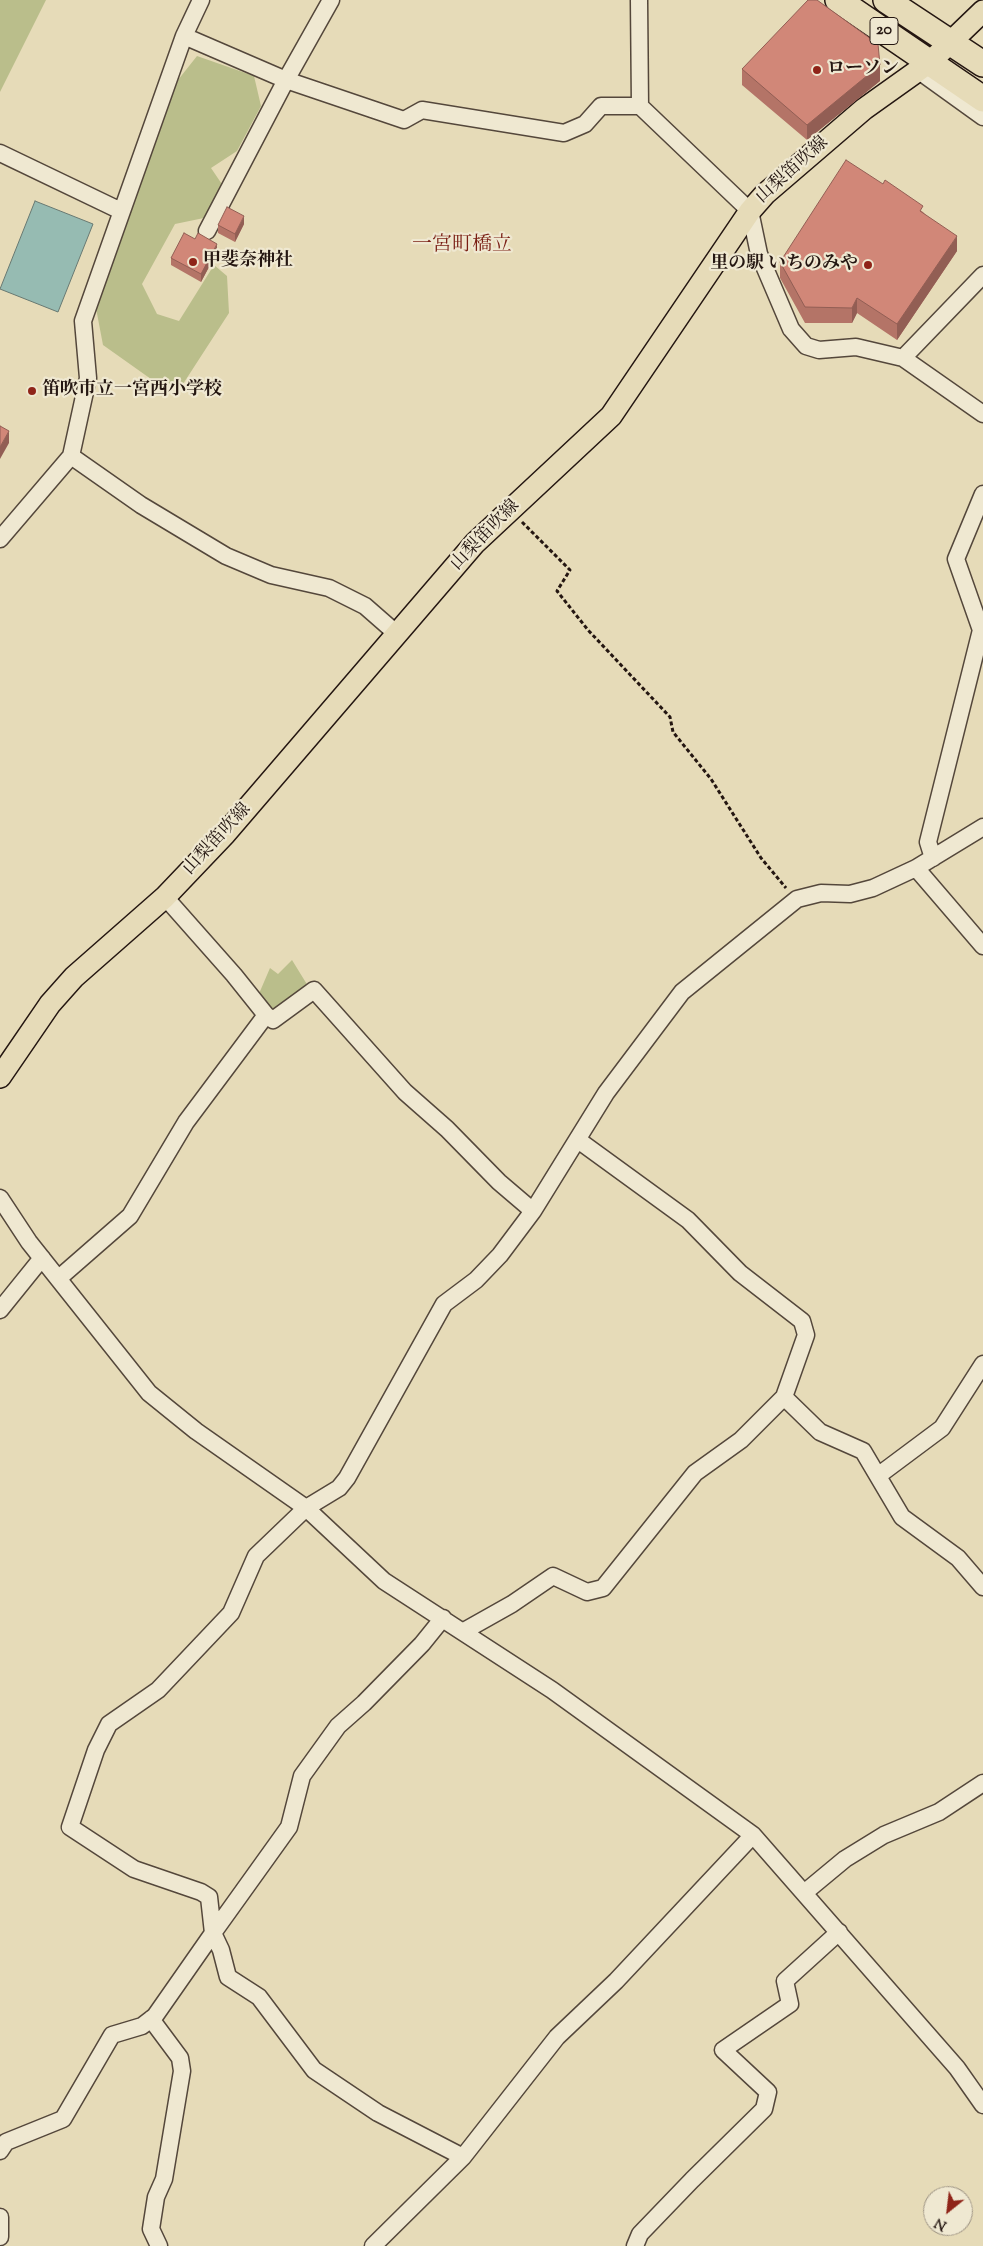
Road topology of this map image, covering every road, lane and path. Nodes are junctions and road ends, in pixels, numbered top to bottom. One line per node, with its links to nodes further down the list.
1 (201, 0): 7 (street)
2 (331, 0): 11 (street)
3 (639, 0): 13 (street)
4 (838, 0): 9 (highway, 20)
5 (886, 0): 8 (highway, 20)
6 (983, 11): 8 (main road, 山梨笛吹線)
7 (184, 36): 11 (street); 16 (street)
8 (952, 42): 9 (main road, 山梨笛吹線); 10 (highway, 20)
9 (930, 62): 12 (highway, 20); 14 (street); 17 (main road, 山梨笛吹線)
10 (983, 64)
11 (286, 80): 13 (street); 18 (street)
12 (983, 99)
13 (640, 106): 17 (street)
14 (983, 117)
15 (0, 153): 16 (street)
16 (121, 211): 22 (street)
17 (750, 212): 20 (street); 24 (main road, 山梨笛吹線)
18 (207, 231)
19 (983, 275): 20 (street)
20 (903, 358): 21 (street)
21 (983, 414)
22 (71, 456): 25 (street); 26 (street)
23 (983, 494): 28 (street)
24 (509, 510): 26 (main road, 山梨笛吹線); 31 (path)
25 (0, 539)
26 (397, 634): 30 (main road, 山梨笛吹線)
27 (983, 827): 28 (street)
28 (933, 858): 29 (street)
29 (916, 868): 31 (street); 32 (street)
30 (165, 897): 33 (street); 34 (main road, 山梨笛吹線)
31 (796, 900): 35 (street)
32 (983, 946)
33 (266, 1015): 37 (street); 39 (street)
34 (0, 1077)
35 (578, 1140): 37 (street); 42 (street)
36 (0, 1198): 38 (street)
37 (533, 1212): 44 (street)
38 (42, 1258): 39 (street); 40 (street)
39 (59, 1278): 44 (street)
40 (0, 1310)
41 (983, 1364): 43 (street)
42 (784, 1397): 43 (street); 47 (street)
43 (879, 1475): 45 (street)
44 (306, 1508): 46 (street); 52 (street)
45 (983, 1587)
46 (443, 1618): 47 (street); 52 (street)
47 (464, 1631): 49 (street)
48 (983, 1783): 50 (street)
49 (752, 1836): 50 (street); 56 (street)
50 (804, 1893): 51 (street)
51 (839, 1932): 54 (street); 61 (street)
52 (213, 1933): 53 (street); 56 (street)
53 (151, 2019): 55 (street); 59 (street)
54 (983, 2105)
55 (0, 2151)
56 (463, 2157): 60 (street)
57 (0, 2217): 58 (street)
58 (0, 2237)
59 (159, 2246)
60 (373, 2246)
61 (635, 2246)

